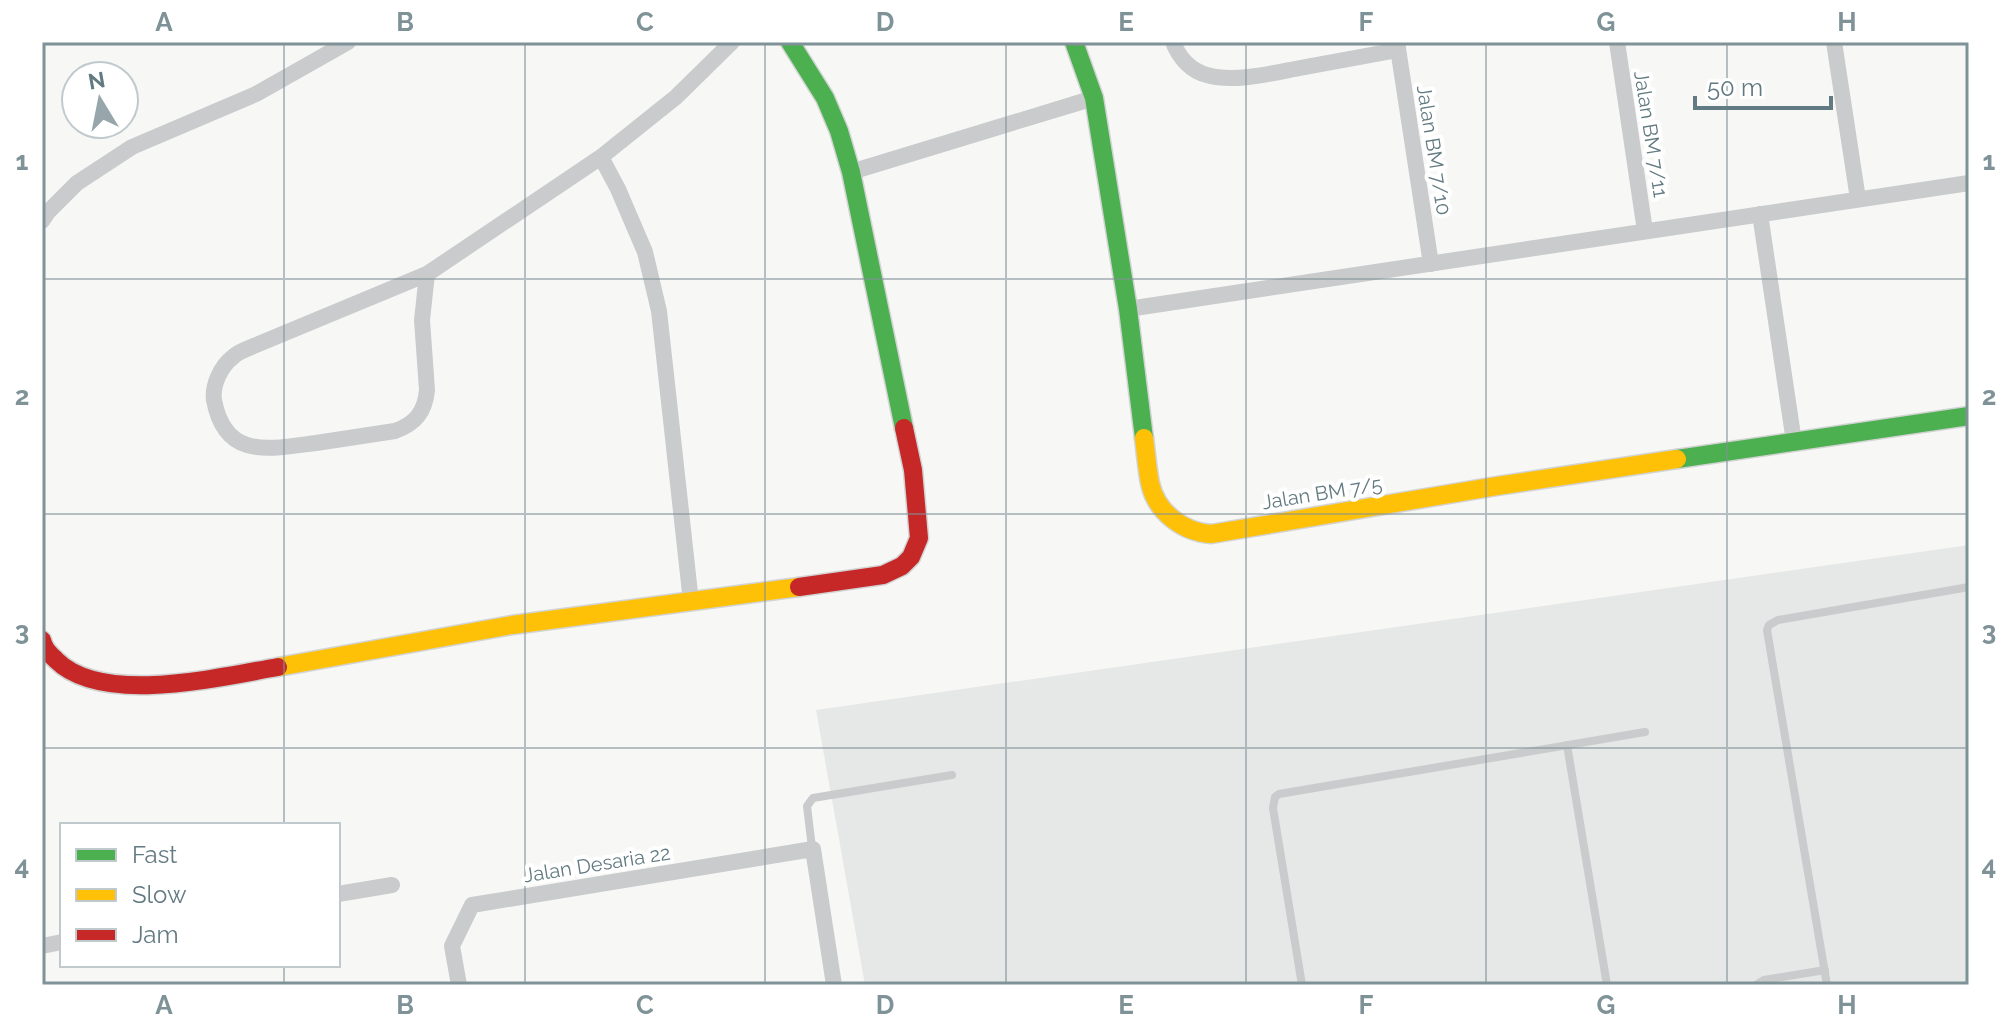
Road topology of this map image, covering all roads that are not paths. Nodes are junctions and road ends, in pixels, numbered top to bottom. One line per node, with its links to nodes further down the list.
1 (348, 42): 15 (street)
2 (732, 42): 10 (street)
3 (790, 42): 11 (street)
4 (1074, 42): 9 (street, Jalan BM 7/5)
5 (1173, 42): 8 (street)
6 (1617, 42): 16 (street, Jalan BM 7/11)
7 (1834, 42): 13 (street)
8 (1398, 46): 17 (street, Jalan BM 7/10)
9 (1094, 98): 11 (street); 19 (street, Jalan BM 7/5)
10 (601, 157): 18 (street); 23 (street)
11 (851, 172): 23 (street)
12 (1969, 183): 13 (street)
13 (1858, 199): 14 (street)
14 (1760, 214): 16 (street); 21 (street)
15 (42, 221)
16 (1645, 231): 17 (street)
17 (1431, 264): 19 (street)
18 (427, 274): 18 (street)
19 (1128, 309): 21 (street, Jalan BM 7/5)
20 (1969, 416): 21 (street, Jalan BM 7/5)
21 (1794, 442)
22 (1969, 587): 31 (lane)
23 (691, 602): 24 (street)
24 (42, 640)
25 (1645, 732): 26 (lane)
26 (1567, 745): 35 (lane); 36 (lane)
27 (952, 775): 28 (lane)
28 (813, 849): 33 (street, Jalan Desaria 22); 34 (street)
29 (392, 885): 30 (street)
30 (340, 894)
31 (1825, 970): 32 (lane); 38 (lane)
32 (1793, 980): 37 (lane)
33 (459, 985)
34 (834, 985)
35 (1302, 985)
36 (1607, 985)
37 (1756, 985)
38 (1827, 985)

